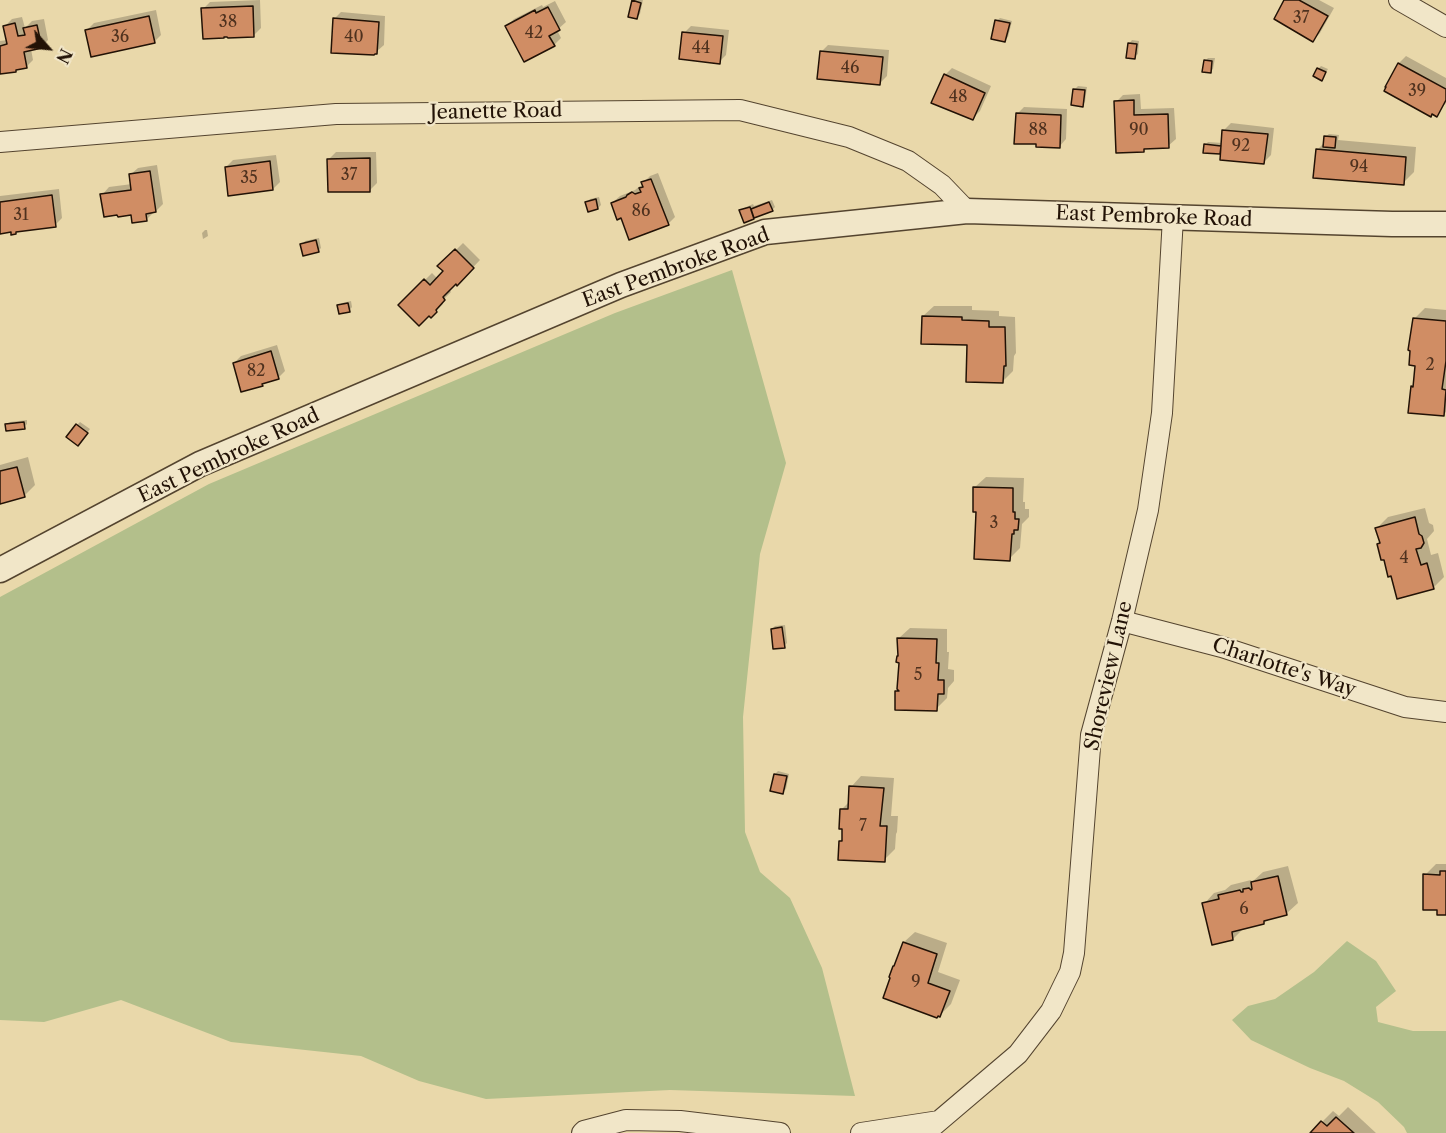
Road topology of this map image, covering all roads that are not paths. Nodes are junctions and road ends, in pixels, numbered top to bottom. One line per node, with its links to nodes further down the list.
1 (1399, 0): 2 (street)
2 (1446, 27)
3 (0, 142): 4 (street, Jeanette Road)
4 (966, 212): 5 (street, East Pembroke Road); 7 (street, East Pembroke Road)
5 (1173, 217): 6 (street, East Pembroke Road); 8 (street, Shoreview Lane)
6 (1446, 224)
7 (0, 570)
8 (1122, 621): 9 (street, Charlotte's Way); 10 (street, Shoreview Lane)
9 (1446, 712)
10 (932, 1127): 13 (street, Shoreview Lane)
11 (582, 1133): 12 (street)
12 (780, 1133)
13 (861, 1133)

